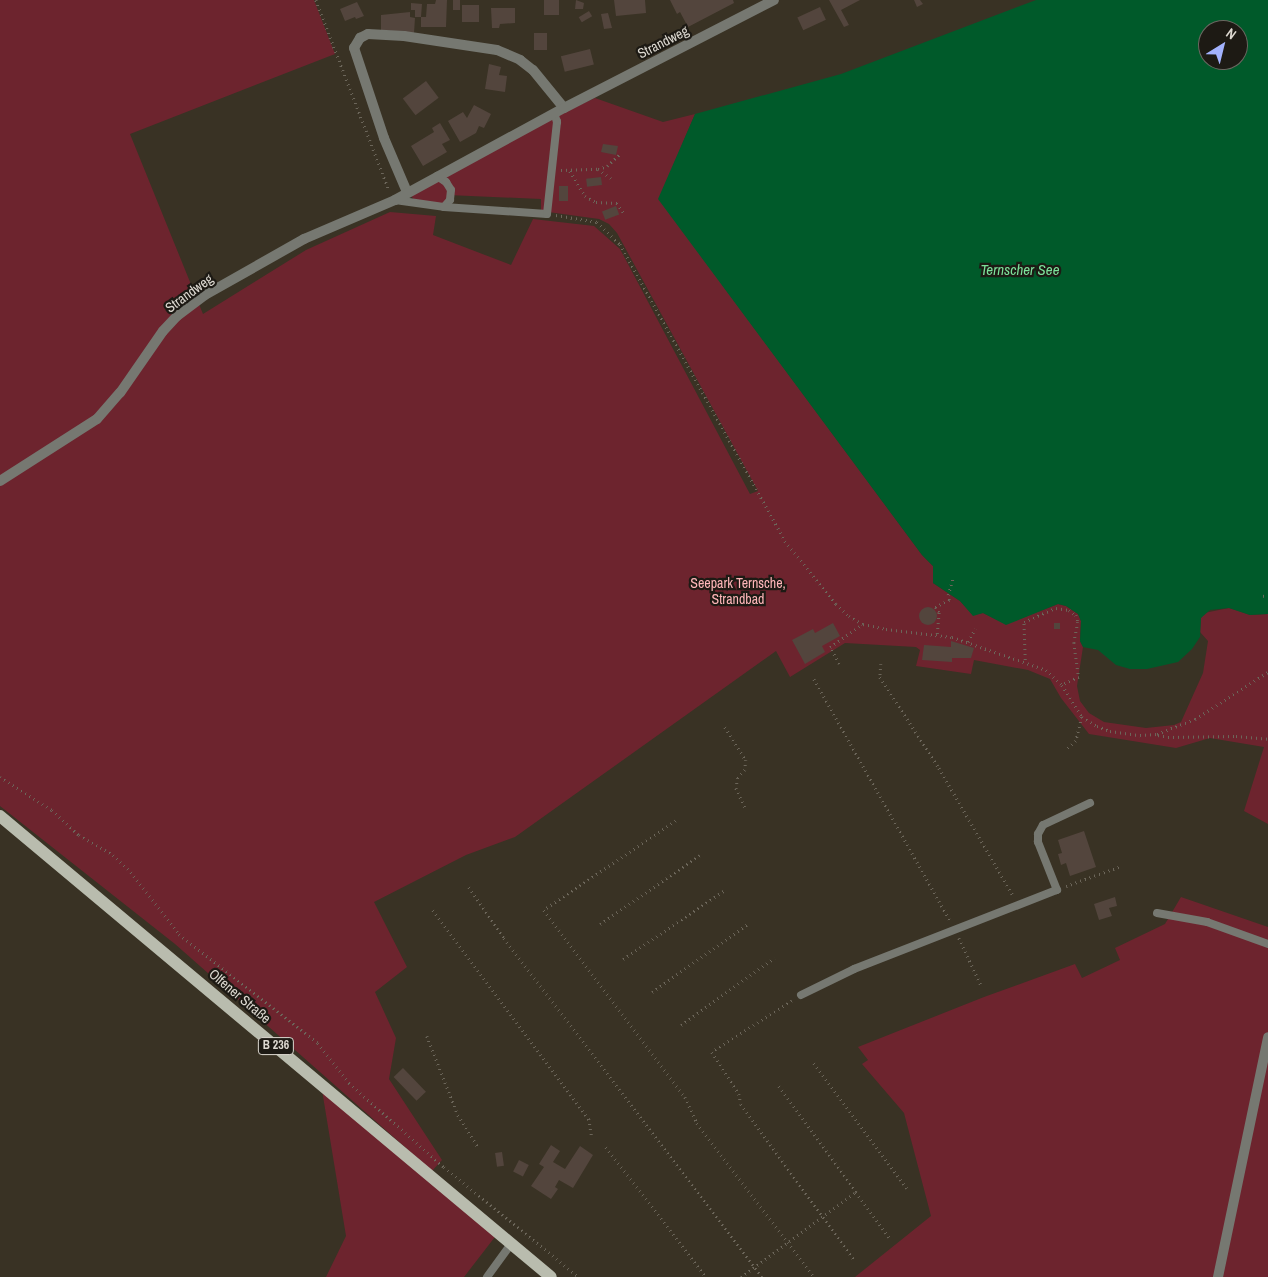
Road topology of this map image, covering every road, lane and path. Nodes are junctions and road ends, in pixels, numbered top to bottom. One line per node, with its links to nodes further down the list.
1 (316, 0): 12 (path)
2 (774, 0): 3 (street, Strandweg)
3 (564, 108): 4 (street, Strandweg); 11 (street)
4 (554, 113): 6 (lane); 9 (street, Strandweg)
5 (621, 153): 7 (path)
6 (552, 169): 8 (path); 14 (lane)
7 (598, 169): 8 (path); 10 (path)
8 (570, 171): 15 (path)
9 (437, 176): 11 (street, Strandweg); 13 (lane)
10 (611, 178)
11 (407, 192): 12 (street, Strandweg)
12 (395, 200): 13 (lane); 16 (street, Strandweg)
13 (444, 207): 14 (lane)
14 (547, 214): 20 (path)
15 (624, 214)
16 (0, 481)
17 (954, 578): 22 (path)
18 (1268, 595): 19 (path)
19 (1263, 596)
20 (863, 624): 22 (path); 25 (path)
21 (975, 629): 23 (path)
22 (937, 634): 23 (path)
23 (968, 642): 24 (path)
24 (1025, 661): 29 (path); 29 (path)
25 (839, 664)
26 (881, 664): 45 (path)
27 (1268, 672): 32 (path)
28 (814, 679): 50 (path)
29 (1062, 685): 30 (path)
30 (1082, 716): 32 (path); 34 (path)
31 (725, 727): 37 (path)
32 (1157, 734): 33 (path)
33 (1268, 739)
34 (1068, 748)
35 (0, 777): 75 (path)
36 (1090, 803): 44 (lane)
37 (746, 807)
38 (0, 816): 70 (main road, Olfener Straße / B 236)
39 (676, 821): 69 (path)
40 (700, 855): 49 (path)
41 (1121, 866): 44 (path)
42 (469, 887): 72 (path)
43 (726, 890): 53 (path)
44 (1057, 890): 45 (lane)
45 (1019, 906): 50 (lane)
46 (433, 910): 62 (path)
47 (1157, 913): 51 (lane)
48 (749, 922): 55 (path)
49 (600, 924)
50 (956, 930): 54 (path); 56 (lane)
51 (1268, 944)
52 (774, 958): 57 (path)
53 (624, 959)
54 (982, 987)
55 (652, 992)
56 (801, 995): 67 (path)
57 (681, 1025)
58 (427, 1036): 63 (path)
59 (1268, 1037): 80 (street)
60 (814, 1063): 65 (path)
61 (777, 1084): 66 (path)
62 (592, 1138)
63 (478, 1147)
64 (606, 1147): 76 (path)
65 (907, 1188)
66 (856, 1192): 67 (path); 68 (path)
67 (822, 1216): 69 (path); 71 (path)
68 (888, 1237)
69 (788, 1242): 72 (path); 79 (path)
70 (511, 1244): 73 (lane); 74 (main road, Olfener Straße / B 236)
71 (855, 1261)
72 (754, 1267): 77 (path); 78 (path)
73 (487, 1277)
74 (551, 1277)
75 (578, 1277)
76 (706, 1277)
77 (741, 1277)
78 (762, 1277)
79 (814, 1277)
80 (1218, 1277)

